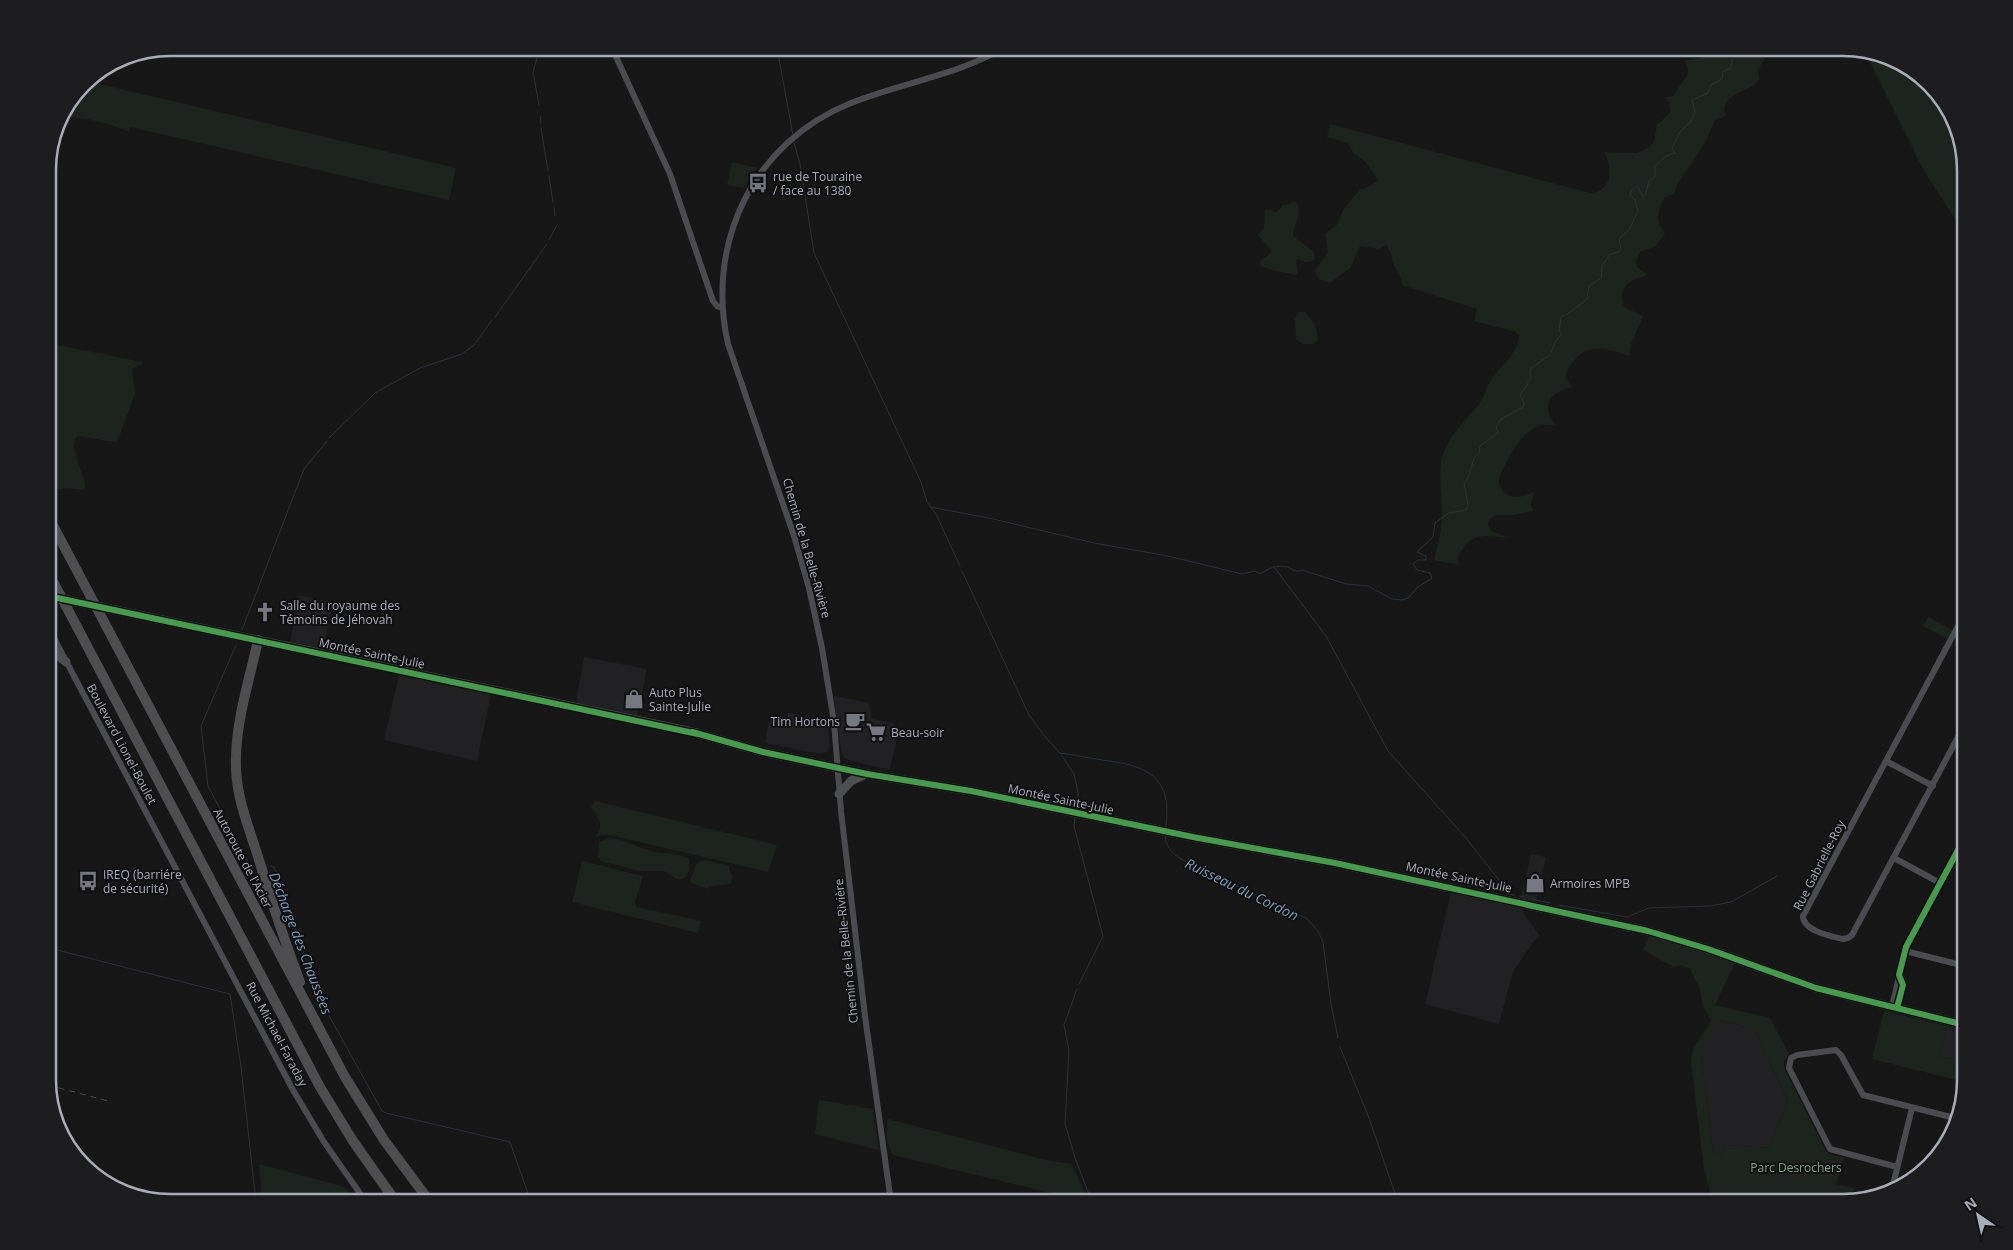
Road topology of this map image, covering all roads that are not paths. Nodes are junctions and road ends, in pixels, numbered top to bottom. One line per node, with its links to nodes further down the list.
1 (616, 56): 3 (street, Chemin de la Belle-Rivière)
2 (987, 56): 3 (street)
3 (722, 308): 14 (street, Chemin de la Belle-Rivière)
4 (56, 531): 27 (highway, Autoroute de l'Acier)
5 (56, 587): 33 (highway)
6 (56, 598): 8 (main road, Montée Sainte-Julie, bridge)
7 (1957, 628): 13 (street, Rue Gabrielle-Roy)
8 (258, 640): 14 (main road, Montée Sainte-Julie); 27 (highway)
9 (56, 643): 11 (street, Boulevard Lionel-Boulet)
10 (56, 654): 11 (main road)
11 (66, 662): 21 (street, Boulevard Lionel-Boulet)
12 (1957, 740): 17 (street, Rue Gabrielle-Roy)
13 (1886, 761): 17 (street); 20 (street, Rue Gabrielle-Roy)
14 (837, 765): 15 (main road, Montée Sainte-Julie); 16 (main road, Montée Sainte-Julie); 18 (street, Chemin de la Belle-Rivière)
15 (866, 774): 16 (main road, Montée Sainte-Julie); 18 (main road)
16 (938, 786): 25 (main road, Montée Sainte-Julie)
17 (1933, 786): 20 (street, Rue Gabrielle-Roy)
18 (839, 794): 35 (street, Chemin de la Belle-Rivière)
19 (1957, 851): 22 (street)
20 (1894, 858): 22 (street)
21 (177, 871): 32 (street, Rue Michael-Faraday)
22 (1940, 883): 23 (street)
23 (1905, 951): 24 (street); 25 (street)
24 (1957, 964)
25 (1892, 1007): 26 (main road, Montée Sainte-Julie)
26 (1957, 1023)
27 (318, 1027): 34 (highway, Autoroute de l'Acier)
28 (1912, 1108): 29 (street); 30 (street); 30 (street)
29 (1950, 1117)
30 (1898, 1168): 31 (street)
31 (1894, 1182)
32 (360, 1194)
33 (390, 1194)
34 (424, 1194)
35 (890, 1194)

